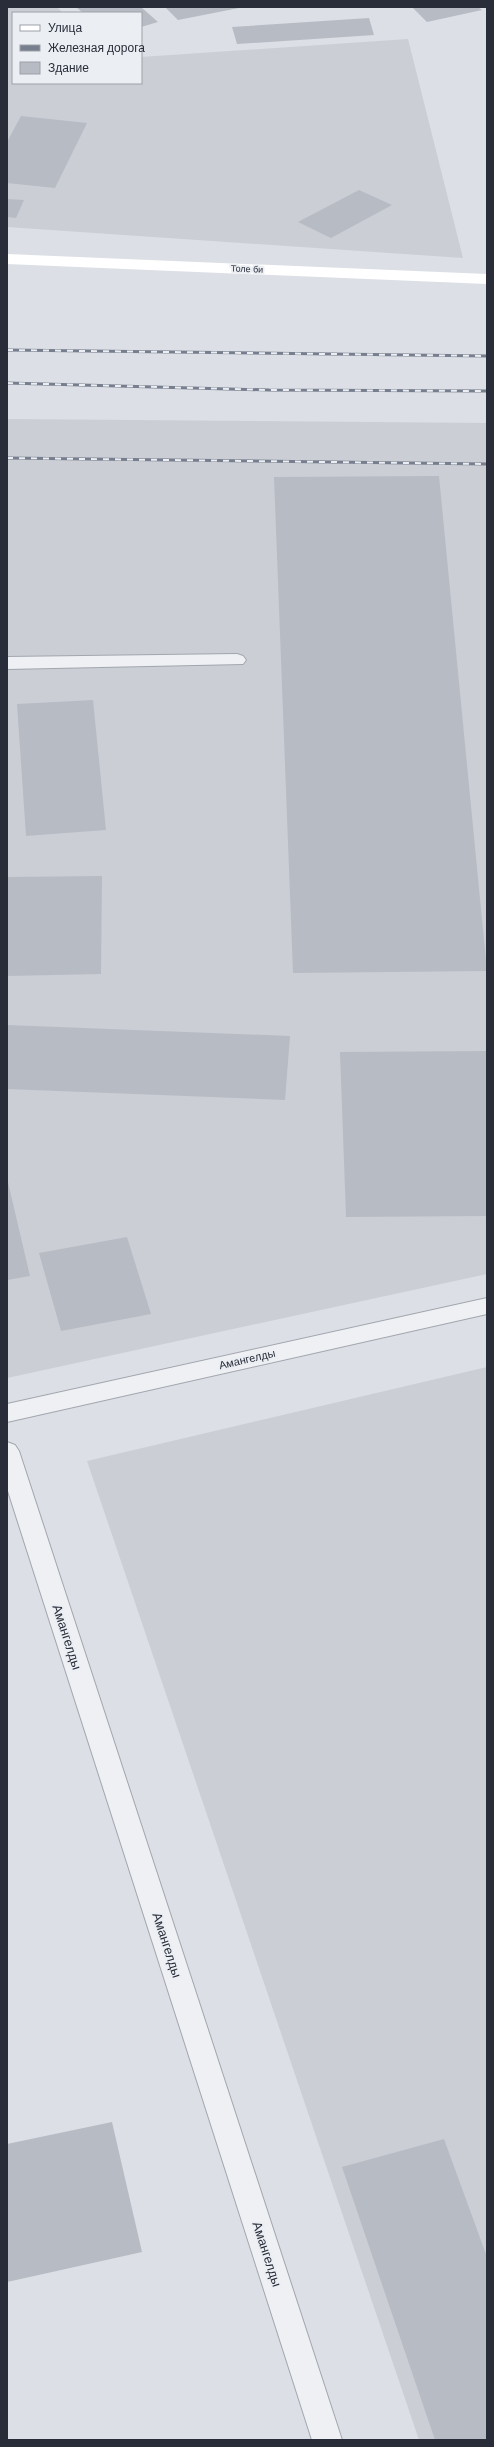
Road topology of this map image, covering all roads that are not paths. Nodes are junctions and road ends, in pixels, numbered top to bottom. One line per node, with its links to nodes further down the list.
1 (7, 259): 2 (main road, Толе би)
2 (487, 279)
3 (237, 660): 4 (street)
4 (7, 663)
5 (487, 1306): 6 (street, Амангелды)
6 (7, 1413)
7 (7, 1451): 8 (street, Амангелды)
8 (327, 2440)

